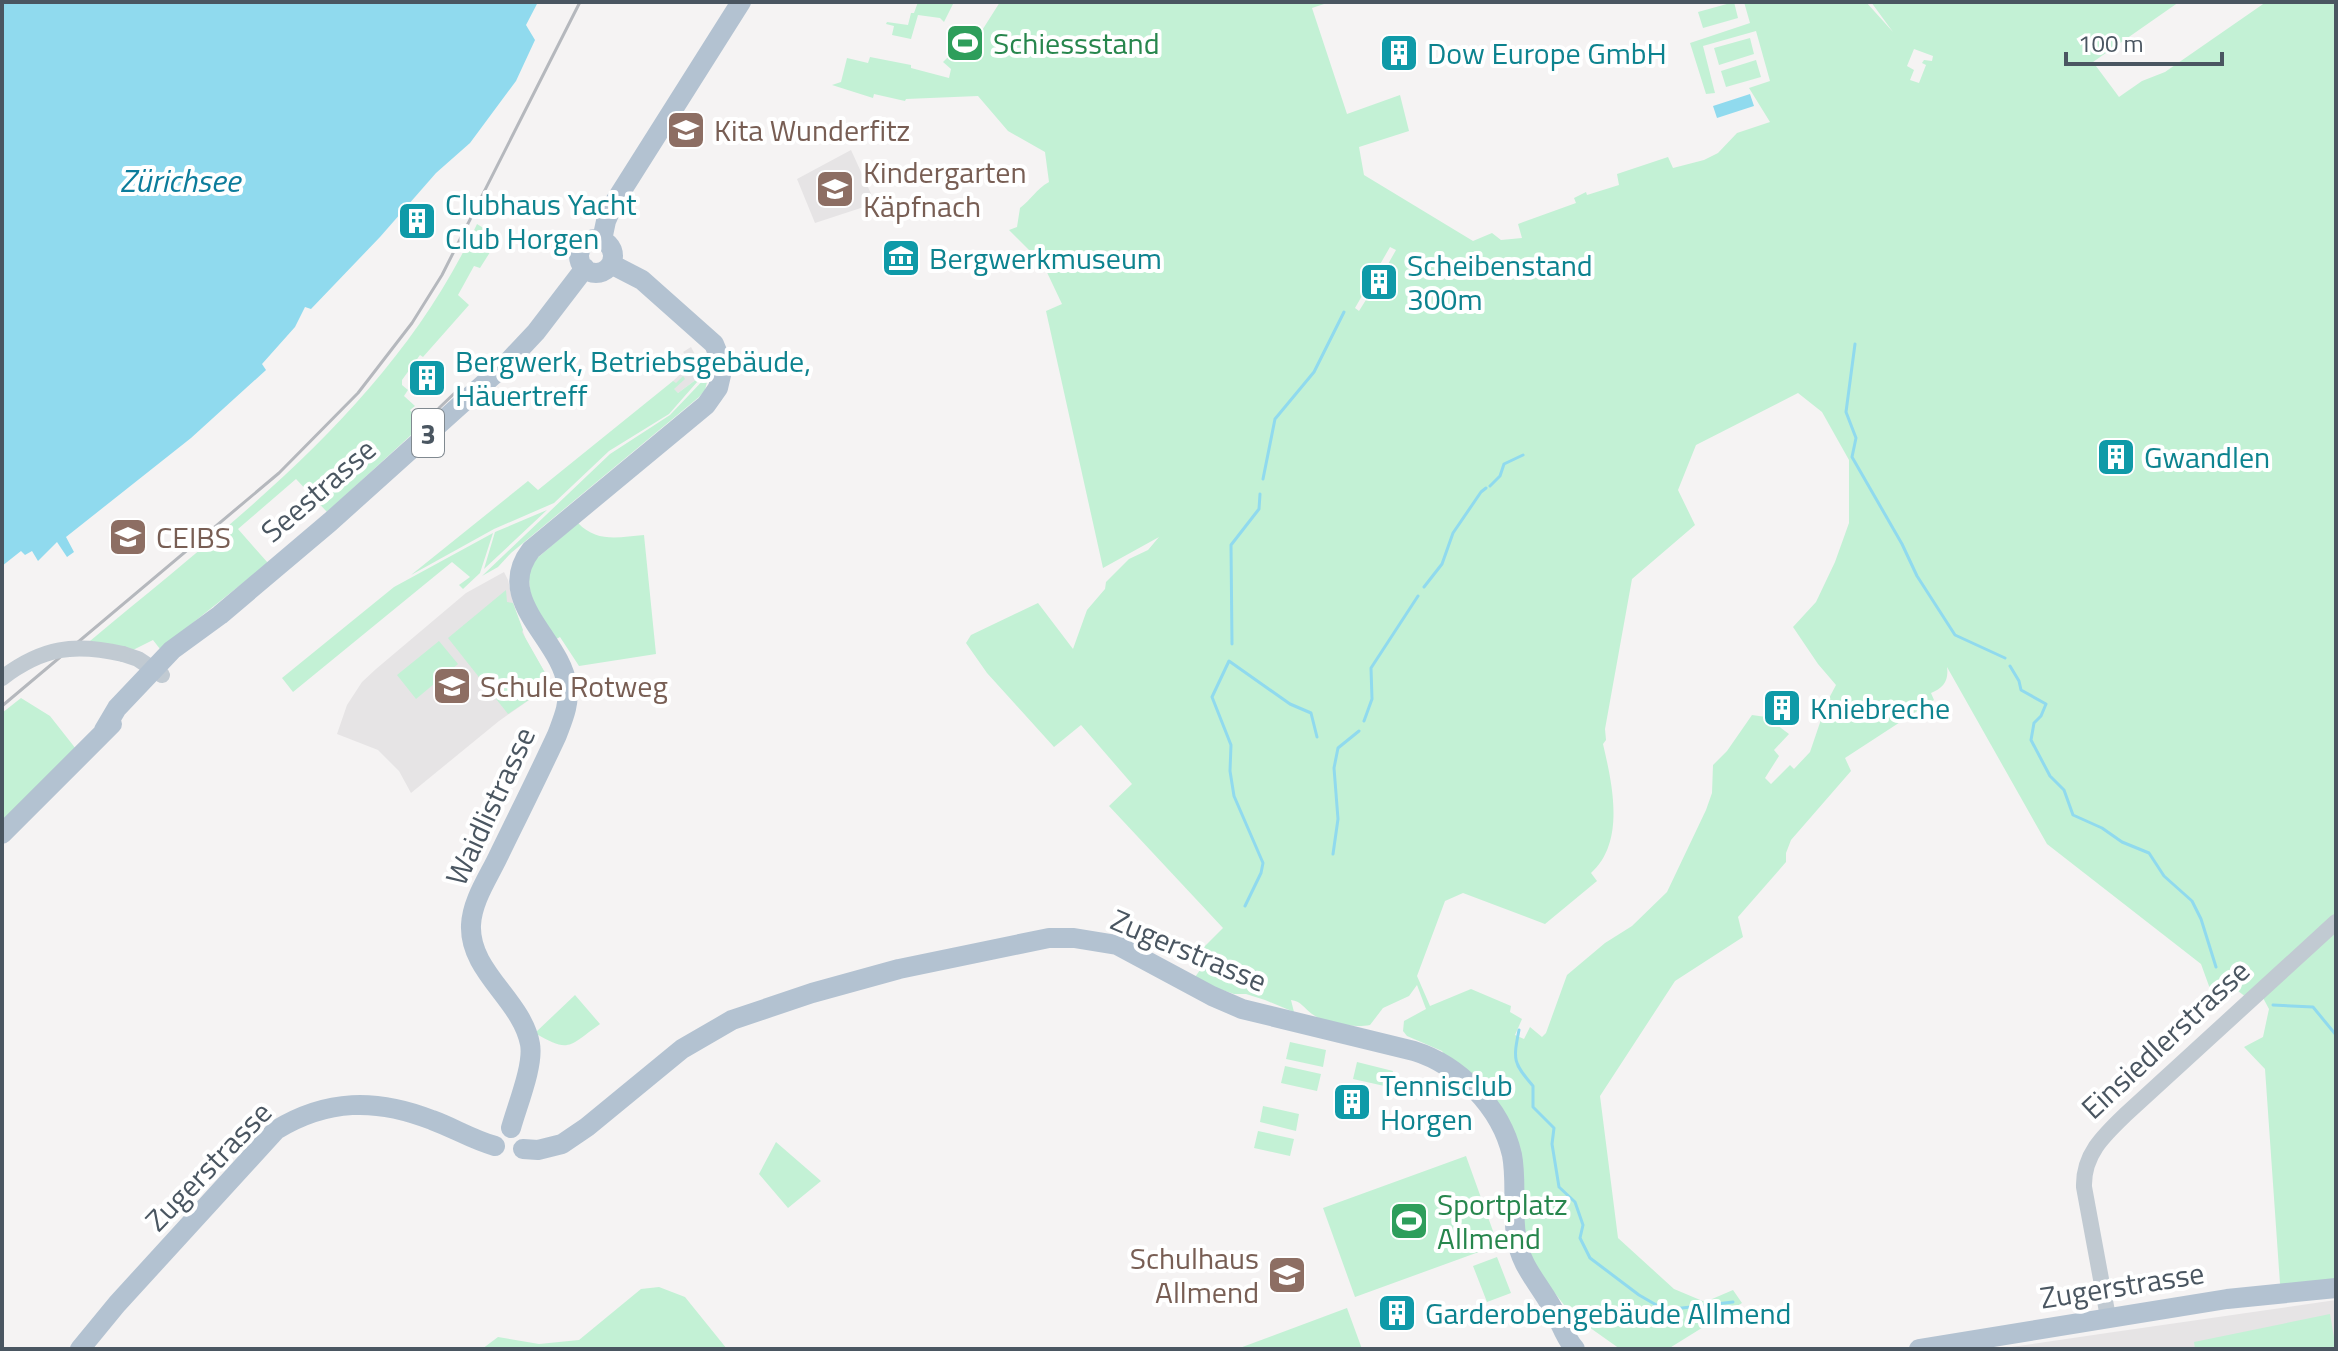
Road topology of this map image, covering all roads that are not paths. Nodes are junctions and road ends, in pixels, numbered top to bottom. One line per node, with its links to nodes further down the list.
1 (741, 2): 2 (main road)
2 (602, 240): 3 (main road); 4 (main road)
3 (611, 264): 4 (main road); 12 (main road, Waidlistrasse)
4 (585, 268): 6 (main road, Seestrasse / 3)
5 (123, 654): 6 (street); 7 (street, bridge); 8 (street)
6 (158, 671): 8 (main road, Seestrasse / 3); 9 (main road, Seestrasse / 3)
7 (2, 678)
8 (130, 693): 9 (main road, Seestrasse / 3)
9 (104, 730): 10 (main road, Seestrasse / 3)
10 (2, 834)
11 (2336, 922): 15 (street, Einsiedlerstrasse)
12 (501, 1136): 14 (main road, Zugerstrasse); 16 (main road, Zugerstrasse)
13 (2336, 1288): 15 (main road, Zugerstrasse)
14 (1557, 1317): 17 (main road, Zugerstrasse); 18 (main road, Zugerstrasse)
15 (2108, 1317): 19 (main road, Zugerstrasse)
16 (80, 1349)
17 (1575, 1349)
18 (1588, 1349)
19 (1919, 1349)

